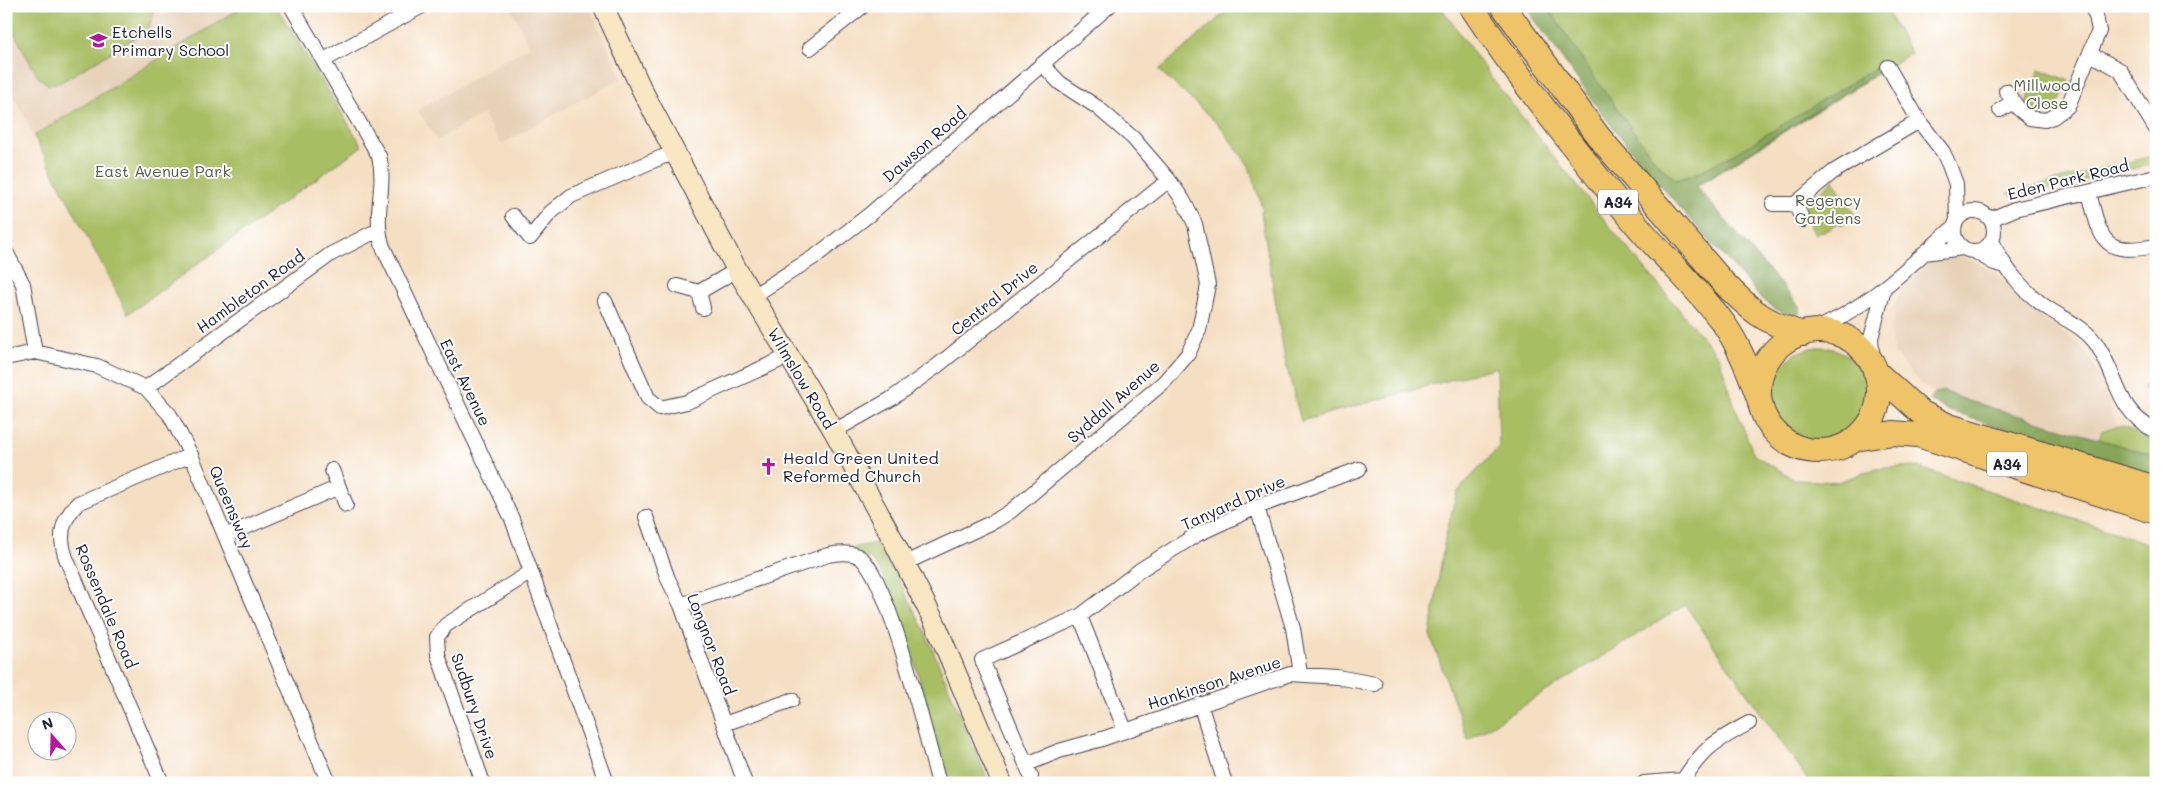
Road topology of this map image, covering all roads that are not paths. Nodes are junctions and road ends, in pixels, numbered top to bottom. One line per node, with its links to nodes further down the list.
1 (291, 6): 11 (street, East Avenue)
2 (422, 6): 11 (street)
3 (603, 6): 17 (main road, Wilmslow Road)
4 (864, 6): 9 (street)
5 (1109, 6): 12 (street, Dawson Road)
6 (1472, 6): 49 (highway, A34)
7 (1503, 6): 43 (highway, A34)
8 (2091, 6): 10 (street)
9 (810, 48)
10 (2090, 54): 14 (street); 16 (street)
11 (324, 60): 29 (street, East Avenue)
12 (1042, 64): 19 (street, Syddall Avenue); 40 (street, Dawson Road)
13 (1888, 67): 15 (street)
14 (2000, 110)
15 (1919, 121): 20 (street); 23 (street)
16 (2156, 129)
17 (676, 154): 25 (street); 36 (main road, Wilmslow Road)
18 (2156, 176): 21 (street, Eden Park Road)
19 (1169, 180): 50 (street, Central Drive); 63 (street, Syddall Avenue)
20 (1956, 184): 24 (street); 28 (street)
21 (2089, 192): 27 (street, Eden Park Road); 31 (street)
22 (1774, 204): 23 (street)
23 (1796, 204): 26 (street)
24 (1975, 211): 27 (street); 28 (street)
25 (513, 216)
26 (1803, 220)
27 (1991, 220): 30 (street)
28 (1955, 223): 32 (street); 34 (street)
29 (378, 230): 48 (street, Hambleton Road); 64 (street, East Avenue)
30 (1992, 240): 32 (street); 35 (street)
31 (2156, 246)
32 (1968, 250): 34 (street); 35 (street)
33 (6, 252): 44 (street)
34 (1924, 253): 38 (street)
35 (2006, 266): 51 (street)
36 (737, 270): 39 (street); 40 (main road, Wilmslow Road)
37 (677, 286): 39 (street)
38 (1884, 289): 43 (street); 47 (street)
39 (699, 292): 42 (street)
40 (753, 296): 45 (main road, Wilmslow Road)
41 (605, 301): 45 (street)
42 (703, 308)
43 (1807, 333): 47 (highway, A34); 49 (highway, A34)
44 (35, 352): 46 (street, Queensway); 48 (street, Queensway)
45 (789, 356): 50 (main road, Wilmslow Road)
46 (6, 358)
47 (1874, 368): 52 (highway, A34); 57 (highway, A34)
48 (146, 388): 53 (street, Queensway)
49 (1759, 399): 52 (highway, A34)
50 (834, 431): 63 (main road, Wilmslow Road)
51 (2156, 431)
52 (1855, 439): 60 (highway, A34)
53 (191, 454): 62 (street, Queensway); 76 (street, Rossendale Road)
54 (1359, 469): 59 (street, Tanyard Drive)
55 (332, 470): 56 (street)
56 (339, 487): 58 (street); 62 (street)
57 (2156, 488)
58 (346, 505)
59 (1258, 506): 66 (street, Tanyard Drive); 67 (street)
60 (2156, 512)
61 (646, 517): 65 (street, Longnor Road)
62 (225, 536): 77 (street, Queensway)
63 (905, 563): 82 (main road, Wilmslow Road)
64 (532, 572): 78 (street, Sudbury Drive); 79 (street, East Avenue)
65 (682, 605): 72 (street, Longnor Road); 81 (street)
66 (1080, 616): 73 (street); 74 (street, Tanyard Drive)
67 (1300, 674): 68 (street, Hankinson Avenue); 70 (street, Hankinson Avenue)
68 (1375, 684)
69 (792, 700): 72 (street)
70 (1200, 704): 73 (street, Hankinson Avenue); 83 (street)
71 (1749, 723): 75 (street)
72 (724, 724): 80 (street, Longnor Road)
73 (1125, 730): 74 (street, Hankinson Avenue)
74 (1029, 770)
75 (1684, 781): 84 (street)
76 (162, 783)
77 (329, 783)
78 (483, 783)
79 (607, 783)
80 (744, 783)
81 (939, 783)
82 (1002, 783)
83 (1225, 783)
84 (1644, 783)

